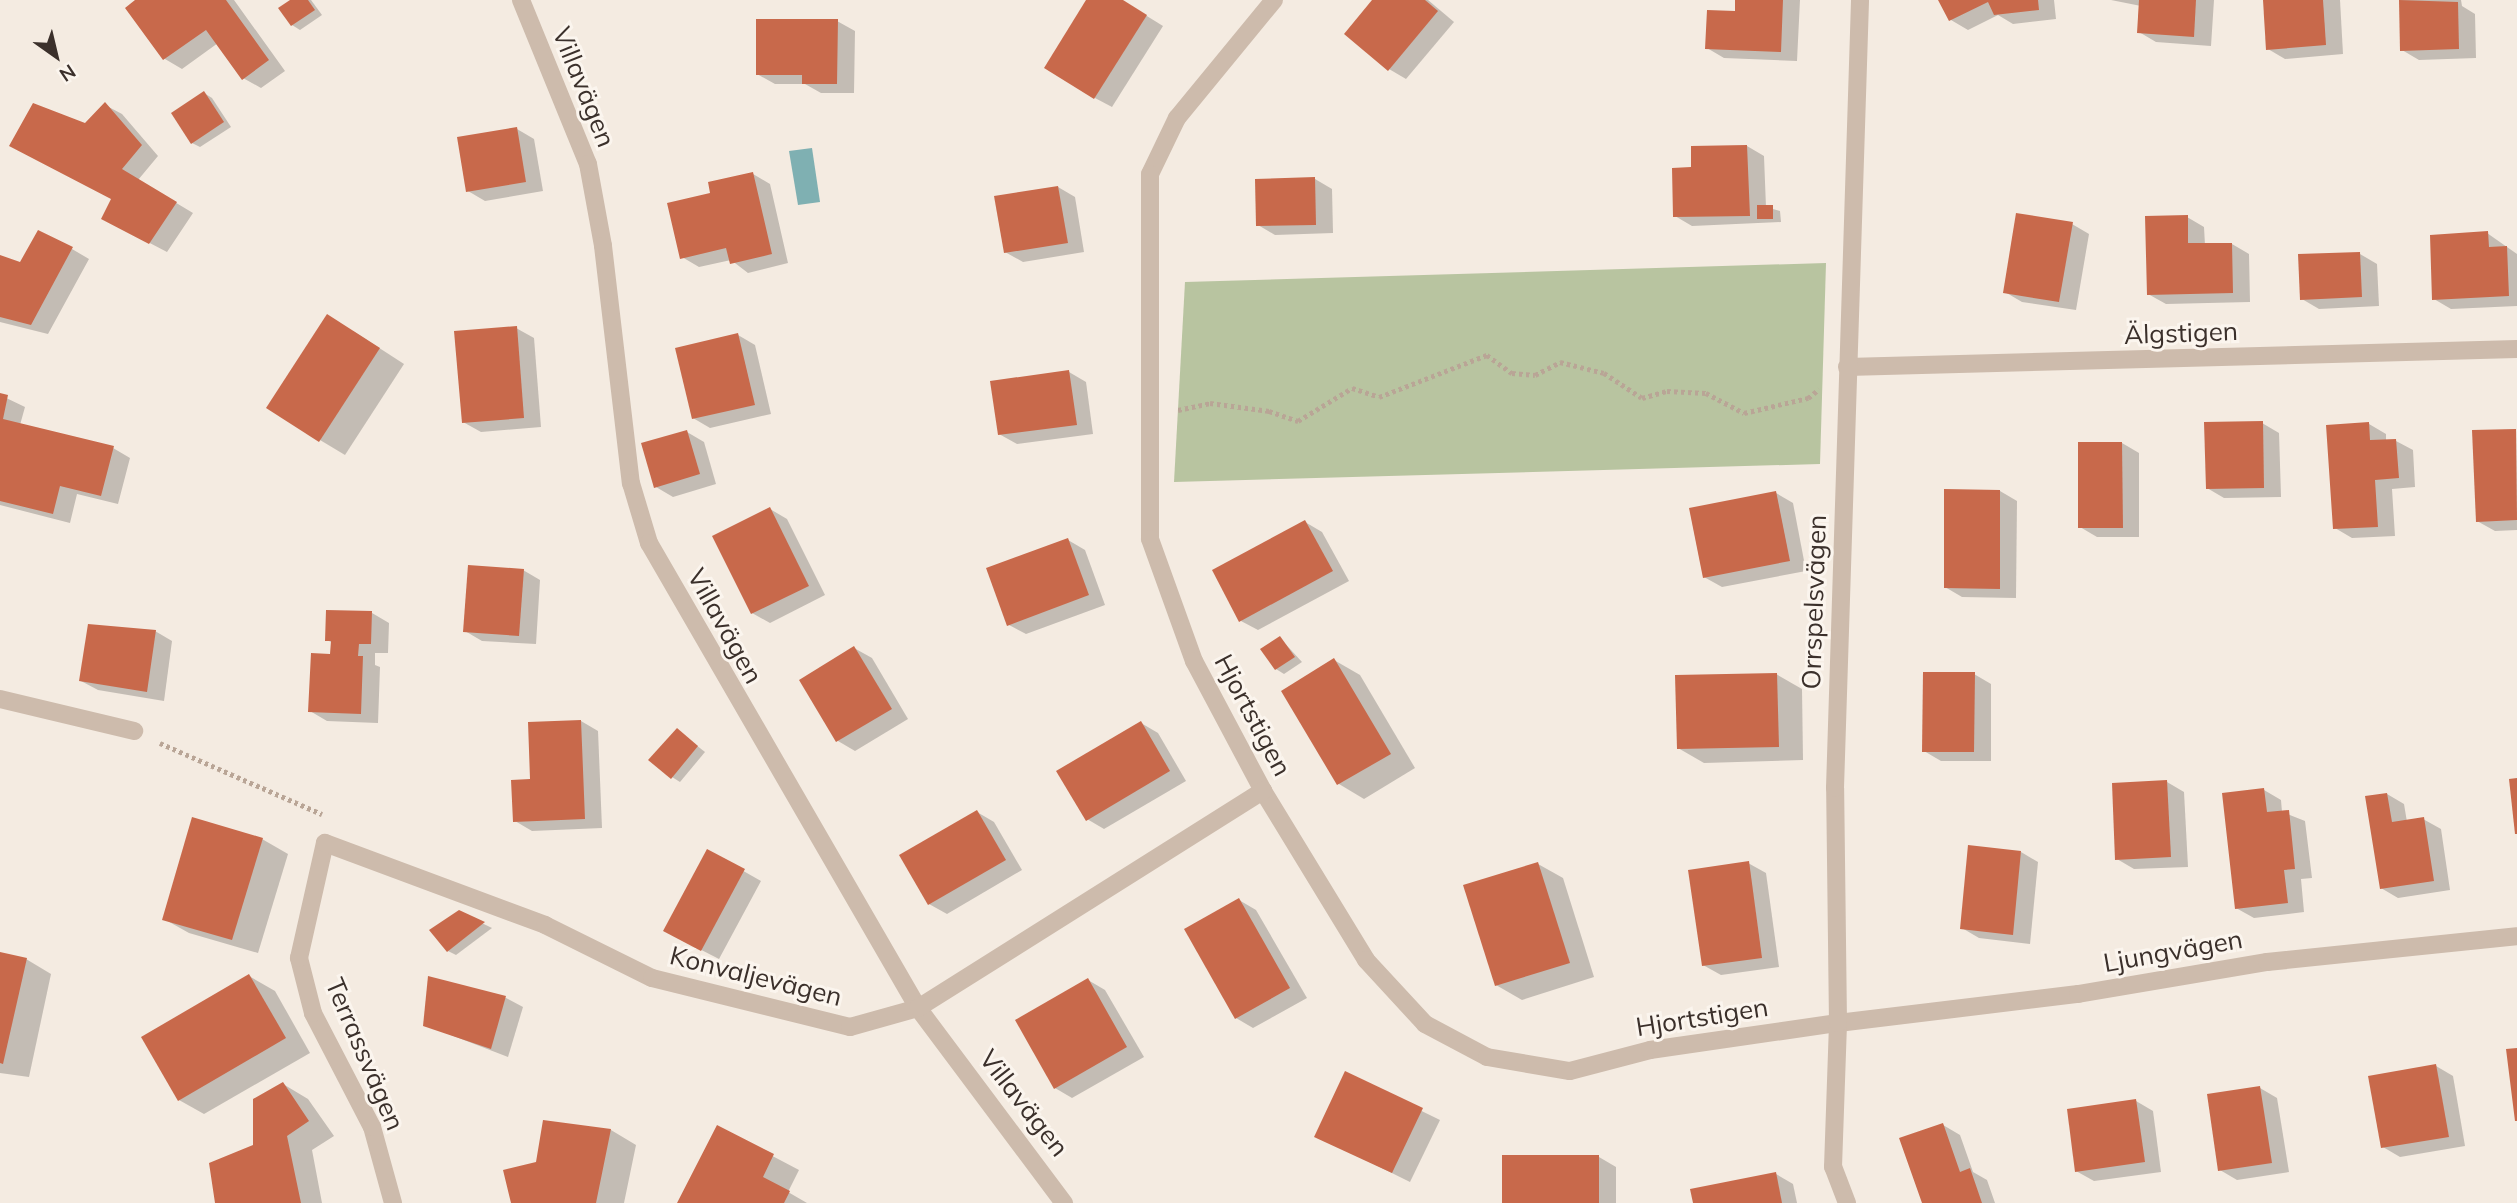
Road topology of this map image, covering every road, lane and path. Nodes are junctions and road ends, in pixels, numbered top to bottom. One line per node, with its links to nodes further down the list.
1 (521, 0): 12 (street, Villavägen)
2 (1274, 0): 6 (street, Hjortstigen)
3 (1860, 0): 5 (street, Orrspelsvägen)
4 (2517, 349): 5 (street, Älgstigen)
5 (1847, 367): 6 (path); 13 (street, Orrspelsvägen)
6 (1150, 416): 9 (street, Hjortstigen)
7 (0, 699): 8 (street)
8 (134, 731): 10 (path)
9 (1262, 791): 12 (street, Konvaljevägen); 13 (street, Hjortstigen)
10 (325, 843): 12 (street, Konvaljevägen); 14 (street, Terrassvägen)
11 (2517, 936): 13 (street, Ljungvägen)
12 (918, 1009): 15 (street, Villavägen)
13 (1838, 1023): 16 (street, Orrspelsvägen)
14 (393, 1203)
15 (1064, 1203)
16 (1847, 1203)

